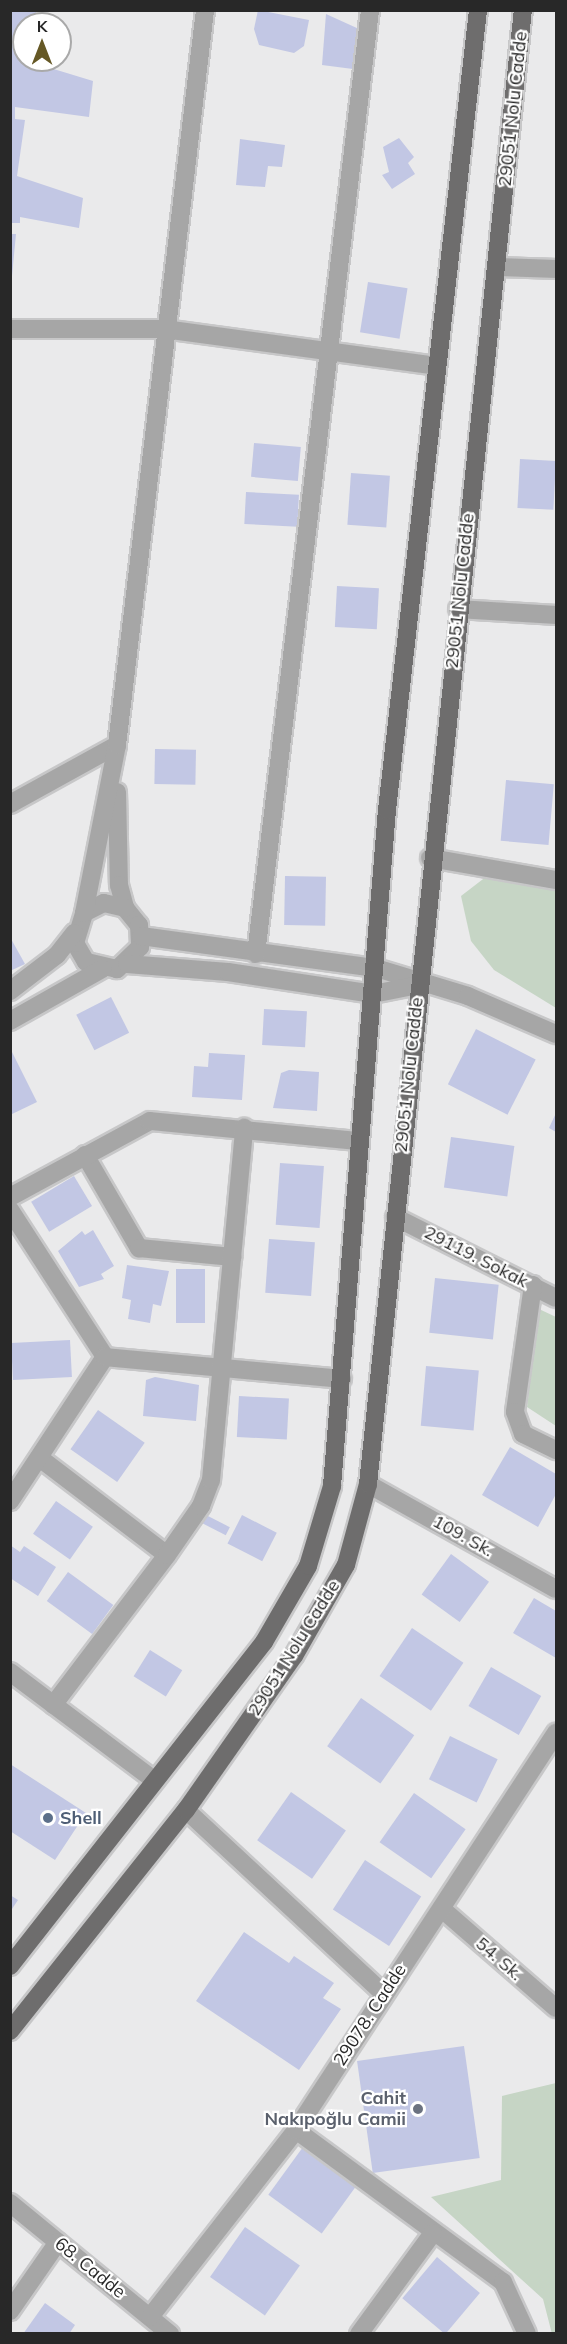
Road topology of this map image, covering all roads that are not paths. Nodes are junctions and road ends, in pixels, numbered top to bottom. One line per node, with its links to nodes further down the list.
1 (205, 10): 8 (street)
2 (370, 10): 9 (street)
3 (478, 10): 10 (main road, 29051 Nolu Cadde)
4 (523, 10): 5 (main road, 29051 Nolu Cadde)
5 (500, 267): 6 (street); 11 (main road, 29051 Nolu Cadde)
6 (556, 269)
7 (10, 329): 8 (street)
8 (164, 329): 9 (street); 13 (street)
9 (332, 352): 10 (street); 21 (street)
10 (437, 366): 23 (main road, 29051 Nolu Cadde)
11 (458, 609): 12 (street); 15 (main road, 29051 Nolu Cadde)
12 (556, 615)
13 (117, 745): 14 (street); 17 (street); 18 (street)
14 (10, 804)
15 (430, 858): 16 (street); 25 (main road, 29051 Nolu Cadde)
16 (556, 880)
17 (125, 908): 18 (street); 20 (street)
18 (84, 913): 19 (street)
19 (75, 933): 24 (street); 26 (street)
20 (141, 936): 21 (street); 22 (street)
21 (256, 954): 23 (street)
22 (127, 964): 24 (street); 27 (street)
23 (376, 968): 25 (street); 27 (main road, 29051 Nolu Cadde)
24 (102, 969): 28 (street)
25 (418, 985): 27 (street); 29 (street); 35 (main road, 29051 Nolu Cadde)
26 (10, 991)
27 (373, 994): 31 (main road, 29051 Nolu Cadde)
28 (10, 1020)
29 (556, 1034)
30 (244, 1128): 31 (street); 32 (street); 36 (street)
31 (359, 1141): 41 (main road, 29051 Nolu Cadde)
32 (85, 1155): 33 (street); 36 (street)
33 (10, 1197)
34 (10, 1210): 39 (street)
35 (395, 1217): 37 (street, 29119. Sokak); 44 (main road, 29051 Nolu Cadde)
36 (233, 1257): 40 (street)
37 (533, 1286): 38 (street, 29119. Sokak); 42 (street)
38 (556, 1298)
39 (105, 1357): 40 (street); 43 (street)
40 (224, 1369): 41 (street); 46 (street)
41 (342, 1379): 51 (main road, 29051 Nolu Cadde)
42 (556, 1450)
43 (41, 1459): 45 (street); 46 (street)
44 (368, 1484): 47 (street, 109. Sk.); 52 (main road, 29051 Nolu Cadde)
45 (10, 1501)
46 (167, 1555): 49 (street)
47 (556, 1589)
48 (10, 1672): 49 (street)
49 (53, 1705): 51 (street)
50 (556, 1732): 53 (street, 29078. Cadde)
51 (155, 1781): 54 (main road, 29051 Nolu Cadde)
52 (186, 1810): 55 (street); 57 (main road, 29051 Nolu Cadde)
53 (442, 1909): 55 (street, 29078. Cadde); 56 (street, 54. Sk.)
54 (10, 1966)
55 (382, 1992): 58 (street, 29078. Cadde)
56 (556, 2008)
57 (10, 2031)
58 (296, 2130): 60 (street); 63 (street, 29078. Cadde)
59 (10, 2203): 61 (street, 68. Cadde)
60 (433, 2233): 65 (street); 66 (street)
61 (58, 2242): 62 (street); 63 (street, 68. Cadde)
62 (10, 2311)
63 (150, 2317): 64 (street, 68. Cadde)
64 (170, 2334)
65 (359, 2334)
66 (527, 2334)

